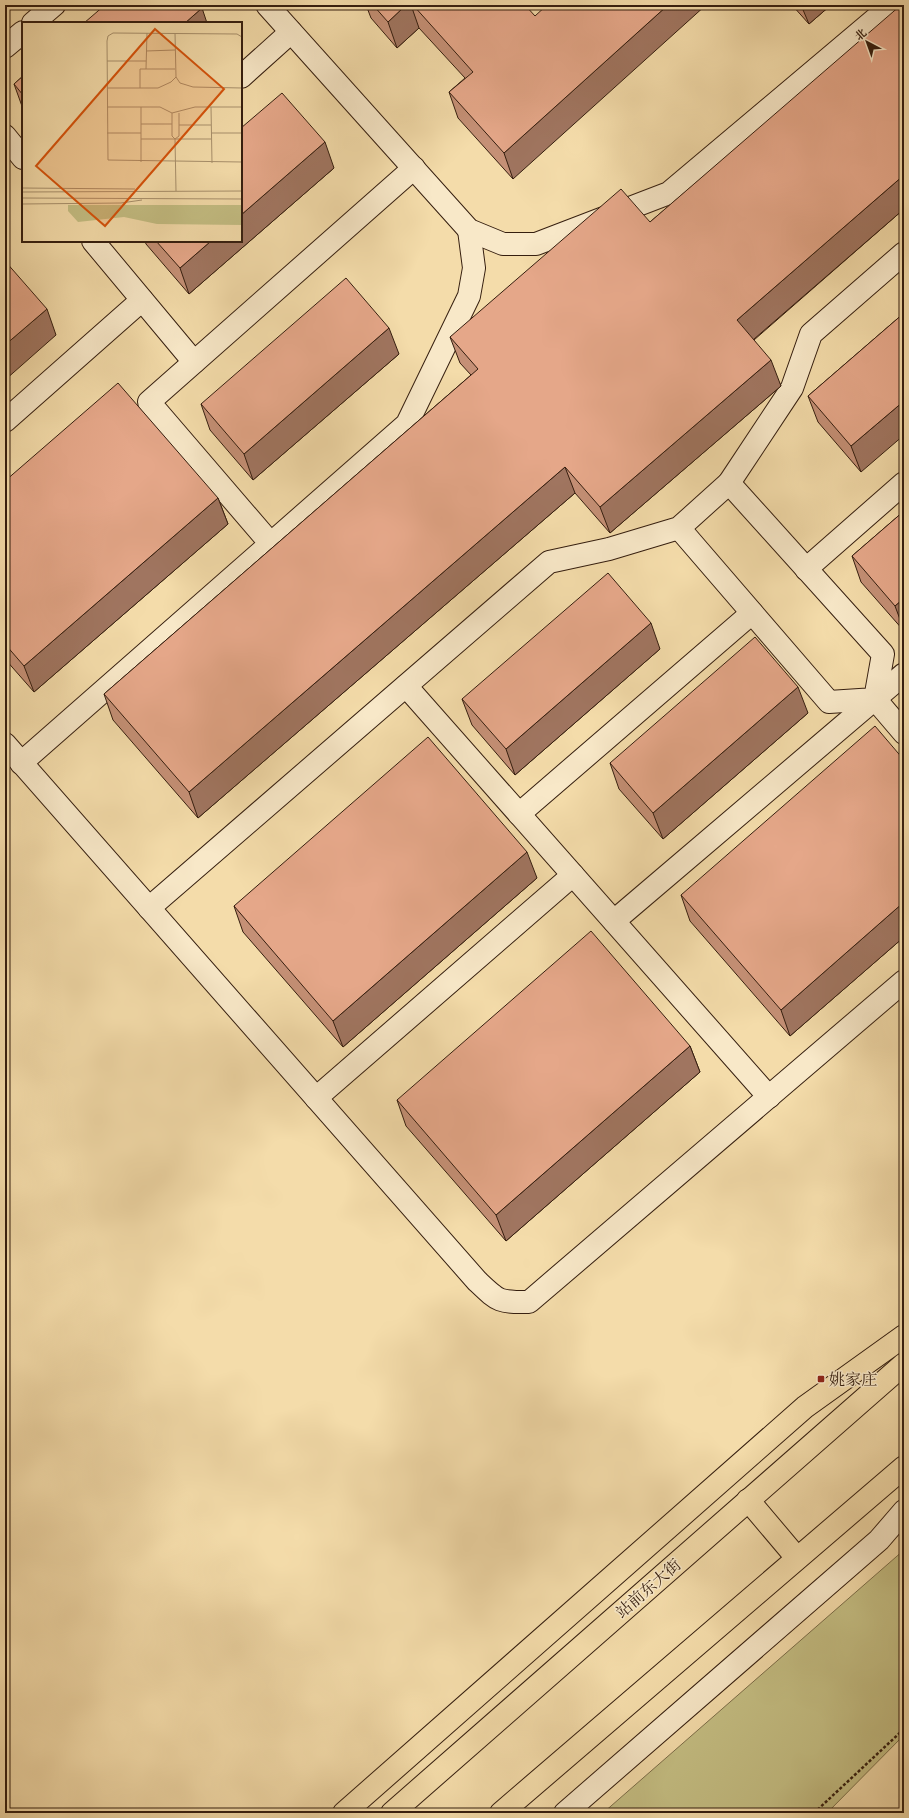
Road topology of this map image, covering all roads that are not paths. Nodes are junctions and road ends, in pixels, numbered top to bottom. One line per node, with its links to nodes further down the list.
1 (54, 5): 4 (street)
2 (267, 5): 5 (street)
3 (892, 5): 12 (street)
4 (34, 22)
5 (291, 32): 8 (street); 11 (street)
6 (22, 33): 7 (street)
7 (5, 47)
8 (242, 76)
9 (5, 136): 10 (street)
10 (22, 157)
11 (414, 168): 12 (street); 16 (street)
12 (469, 230): 21 (street)
13 (94, 242): 15 (street)
14 (904, 253): 18 (street)
15 (142, 300): 16 (street); 17 (street)
16 (194, 362): 21 (street)
17 (5, 421)
18 (729, 483): 20 (street); 22 (street)
19 (904, 483): 22 (street)
20 (679, 528): 23 (street); 25 (street)
21 (271, 544): 29 (street)
22 (806, 568): 26 (street)
23 (752, 612): 26 (street); 30 (street)
24 (904, 674): 26 (street)
25 (406, 686): 30 (street); 32 (street)
26 (875, 699): 27 (street); 33 (street)
27 (904, 732)
28 (5, 744): 29 (street)
29 (21, 763): 32 (street)
30 (519, 814): 31 (street)
31 (573, 875): 33 (street); 36 (street)
32 (150, 908): 36 (street)
33 (614, 921): 35 (street)
34 (904, 981): 35 (street)
35 (769, 1097): 36 (street)
36 (316, 1098)
37 (904, 1336): 43 (main road)
38 (904, 1364): 40 (main road, 站前东大街)
39 (904, 1467): 42 (main road)
40 (748, 1500): 42 (main road); 44 (main road, 站前东大街)
41 (904, 1511): 46 (street)
42 (797, 1558): 45 (main road)
43 (344, 1813)
44 (392, 1813)
45 (501, 1813)
46 (565, 1813)

